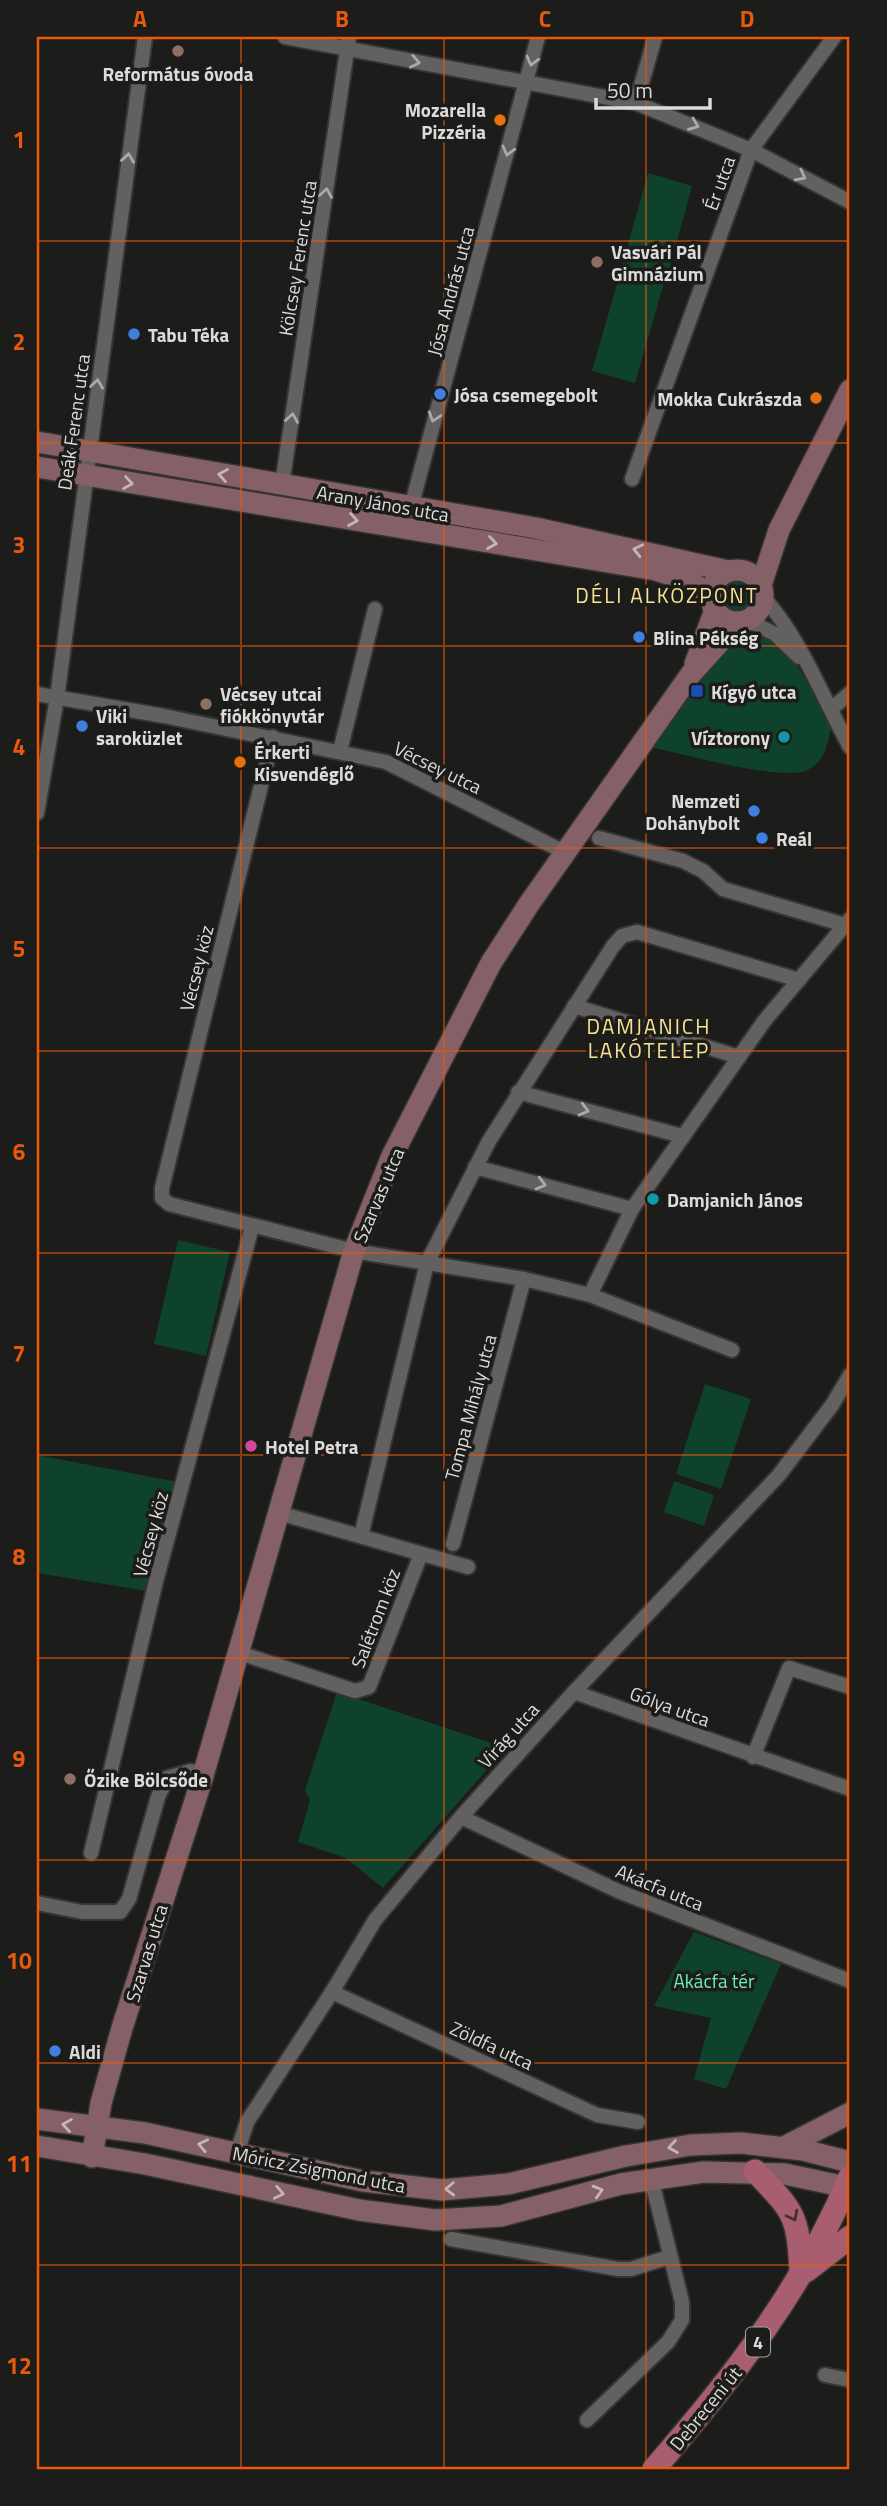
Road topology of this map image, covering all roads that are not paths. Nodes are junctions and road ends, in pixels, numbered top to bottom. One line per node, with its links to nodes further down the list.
1 (145, 37): 13 (street, Deák Ferenc utca, one-way to 1)
2 (285, 37): 6 (street)
3 (538, 37): 7 (street, Jósa András utca, one-way to 7)
4 (655, 37): 8 (street)
5 (834, 37): 9 (street, Ér utca)
6 (349, 42): 7 (street, one-way to 7); 17 (street, Kölcsey Ferenc utca, one-way to 6)
7 (525, 85): 8 (street); 18 (street, Jósa András utca, one-way to 18)
8 (636, 103): 9 (street, one-way to 9)
9 (751, 150): 10 (street, one-way to 10); 16 (street, Ér utca)
10 (850, 202)
11 (850, 390): 19 (street)
12 (37, 442): 13 (street, Arany János utca)
13 (88, 451): 15 (street, Deák Ferenc utca); 17 (street, Arany János utca, one-way to 13)
14 (37, 467): 15 (street, Arany János utca)
15 (85, 475): 22 (street, Arany János utca, one-way to 22); 29 (street, Deák Ferenc utca)
16 (632, 479)
17 (282, 485): 18 (street, Arany János utca)
18 (411, 508): 20 (street, Arany János utca, one-way to 18)
19 (779, 530): 20 (street); 21 (street)
20 (736, 571): 21 (street); 22 (street)
21 (762, 591): 24 (street); 25 (street)
22 (713, 602): 24 (street); 26 (street, Szarvas utca)
23 (375, 609): 33 (street)
24 (742, 621): 25 (street); 26 (street, Szarvas utca)
25 (807, 666): 30 (street)
26 (691, 674): 36 (street, Szarvas utca)
27 (850, 693): 30 (street)
28 (37, 694): 29 (street, Vécsey utca)
29 (57, 698): 31 (street, Vécsey utca); 34 (street, Deák Ferenc utca)
30 (831, 709): 32 (street)
31 (273, 737): 33 (street, Vécsey utca); 45 (street, Vécsey köz)
32 (850, 747)
33 (340, 751): 36 (street, Vécsey utca)
34 (37, 813)
35 (599, 838): 37 (street)
36 (566, 853): 46 (street, Szarvas utca)
37 (848, 922): 38 (street)
38 (799, 980): 39 (street); 40 (street)
39 (574, 1006): 40 (street); 41 (street)
40 (739, 1057): 42 (street)
41 (519, 1092): 42 (street, one-way to 42); 43 (street)
42 (682, 1136): 44 (street)
43 (475, 1167): 44 (street, one-way to 44); 47 (street)
44 (632, 1209): 49 (street)
45 (252, 1227): 46 (street, Vécsey köz); 64 (street, Vécsey köz)
46 (354, 1251): 47 (street); 52 (street, Szarvas utca)
47 (427, 1263): 48 (street); 53 (street)
48 (524, 1279): 49 (street); 54 (street, Tompa Mihály utca)
49 (590, 1295): 50 (street)
50 (732, 1350)
51 (850, 1375): 59 (street, Virág utca)
52 (279, 1513): 53 (street); 57 (street, Szarvas utca)
53 (361, 1536): 55 (street)
54 (453, 1544)
55 (421, 1554): 56 (street); 57 (street, Salétrom köz)
56 (468, 1567)
57 (240, 1653): 61 (street, Szarvas utca)
58 (850, 1686): 60 (street)
59 (574, 1692): 60 (street, Gólya utca); 63 (street, Virág utca)
60 (753, 1757): 62 (street, Gólya utca)
61 (202, 1779): 65 (street, Szarvas utca); 71 (street, Szarvas utca)
62 (850, 1789)
63 (461, 1816): 66 (street, Akácfa utca); 67 (street, Virág utca)
64 (91, 1853)
65 (37, 1903)
66 (850, 1981)
67 (332, 1992): 70 (street, Zöldfa utca); 74 (street, Virág utca)
68 (850, 2113): 73 (street)
69 (37, 2119): 71 (street, Móricz Zsigmond utca, one-way to 69)
70 (638, 2122)
71 (97, 2129): 74 (street, Móricz Zsigmond utca, one-way to 71); 75 (street, Szarvas utca)
72 (37, 2147): 75 (street, Móricz Zsigmond utca)
73 (783, 2147): 74 (street, Móricz Zsigmond utca, one-way to 74); 76 (street, Móricz Zsigmond utca)
74 (237, 2152)
75 (92, 2157): 78 (street, Móricz Zsigmond utca, one-way to 78)
76 (850, 2162)
77 (755, 2171): 78 (street, Móricz Zsigmond utca); 79 (street, Móricz Zsigmond utca); 83 (main road, one-way to 83)
78 (650, 2178): 82 (street)
79 (849, 2184): 83 (main road, Debreceni út / 4)
80 (850, 2237): 83 (main road, Debreceni út / 4)
81 (451, 2239): 82 (street)
82 (669, 2257): 86 (street)
83 (801, 2275): 87 (main road, Debreceni út / 4)
84 (825, 2375): 85 (street)
85 (850, 2380)
86 (587, 2420)
87 (654, 2469)

